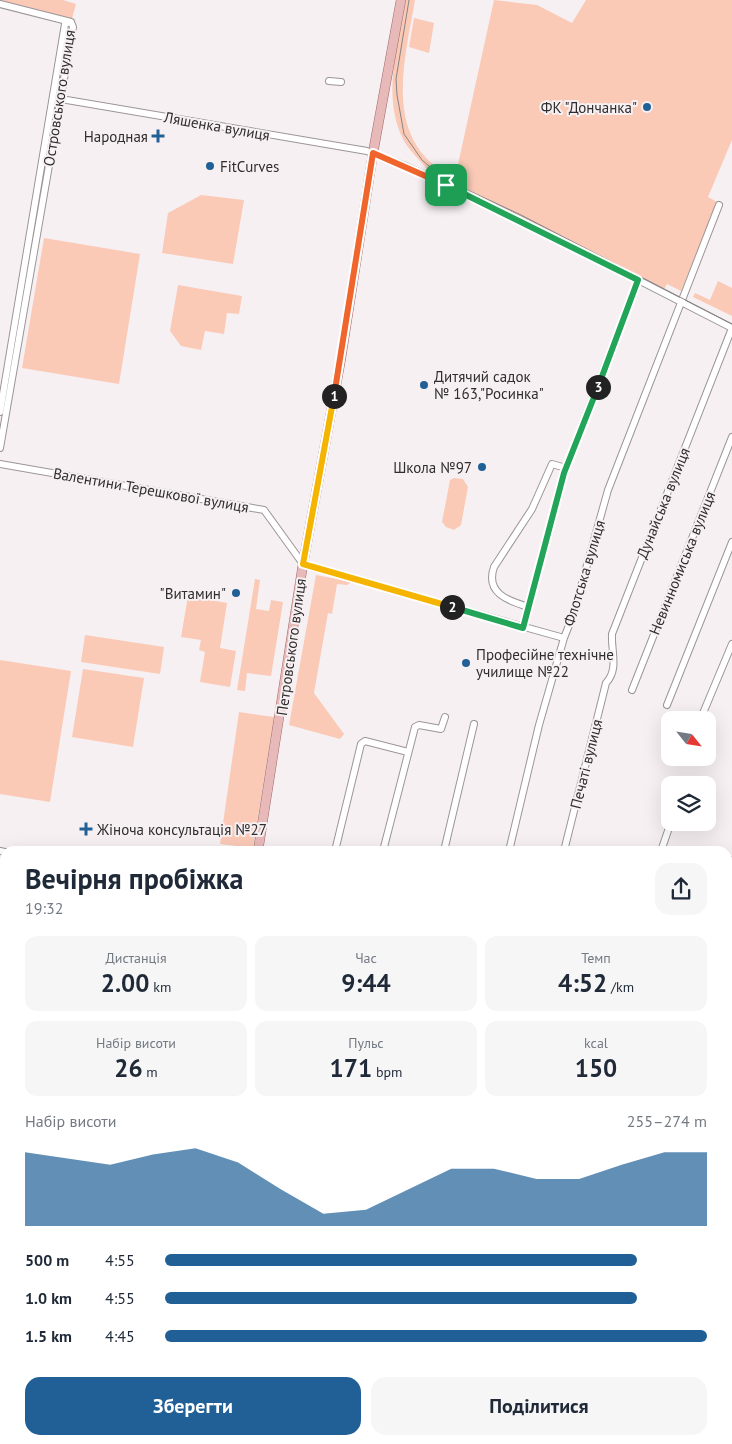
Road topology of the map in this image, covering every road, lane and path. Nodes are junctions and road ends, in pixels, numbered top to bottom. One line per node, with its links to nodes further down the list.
1 (401, 0): 7 (main road, Петровського вулиця)
2 (0, 4): 3 (street)
3 (70, 22): 6 (street, Островського вулиця); 12 (street, Островського вулиця)
4 (329, 81): 5 (street)
5 (341, 82)
6 (61, 98): 7 (street, Ляшенка вулиця); 14 (street, Островського вулиця)
7 (373, 153): 9 (street, Ляшенка вулиця); 18 (main road, Петровського вулиця)
8 (720, 206): 10 (street, Флотська вулиця)
9 (638, 280): 10 (street, Ляшенка вулиця); 16 (street)
10 (682, 302): 11 (street, Ляшенка вулиця); 21 (street, Флотська вулиця)
11 (732, 328): 23 (street, Дунайська вулиця)
12 (0, 412)
13 (732, 437): 24 (street, Невинномиська вулиця)
14 (0, 448)
15 (0, 464): 18 (street, Валентини Терешкової вулиця)
16 (566, 468): 19 (street); 19 (street)
17 (732, 542): 25 (street)
18 (303, 564): 20 (street); 31 (main road, Петровського вулиця)
19 (528, 607): 20 (street)
20 (523, 628): 21 (street)
21 (564, 638): 35 (street, Флотська вулиця)
22 (732, 644): 26 (street)
23 (610, 680): 36 (street, Печаті вулиця)
24 (632, 690)
25 (667, 705)
26 (704, 711)
27 (445, 717): 29 (street)
28 (474, 724): 34 (street)
29 (408, 752): 32 (street); 33 (street)
30 (668, 831): 37 (street)
31 (259, 846)
32 (336, 846)
33 (384, 846)
34 (445, 846)
35 (510, 846)
36 (565, 846)
37 (662, 846)

